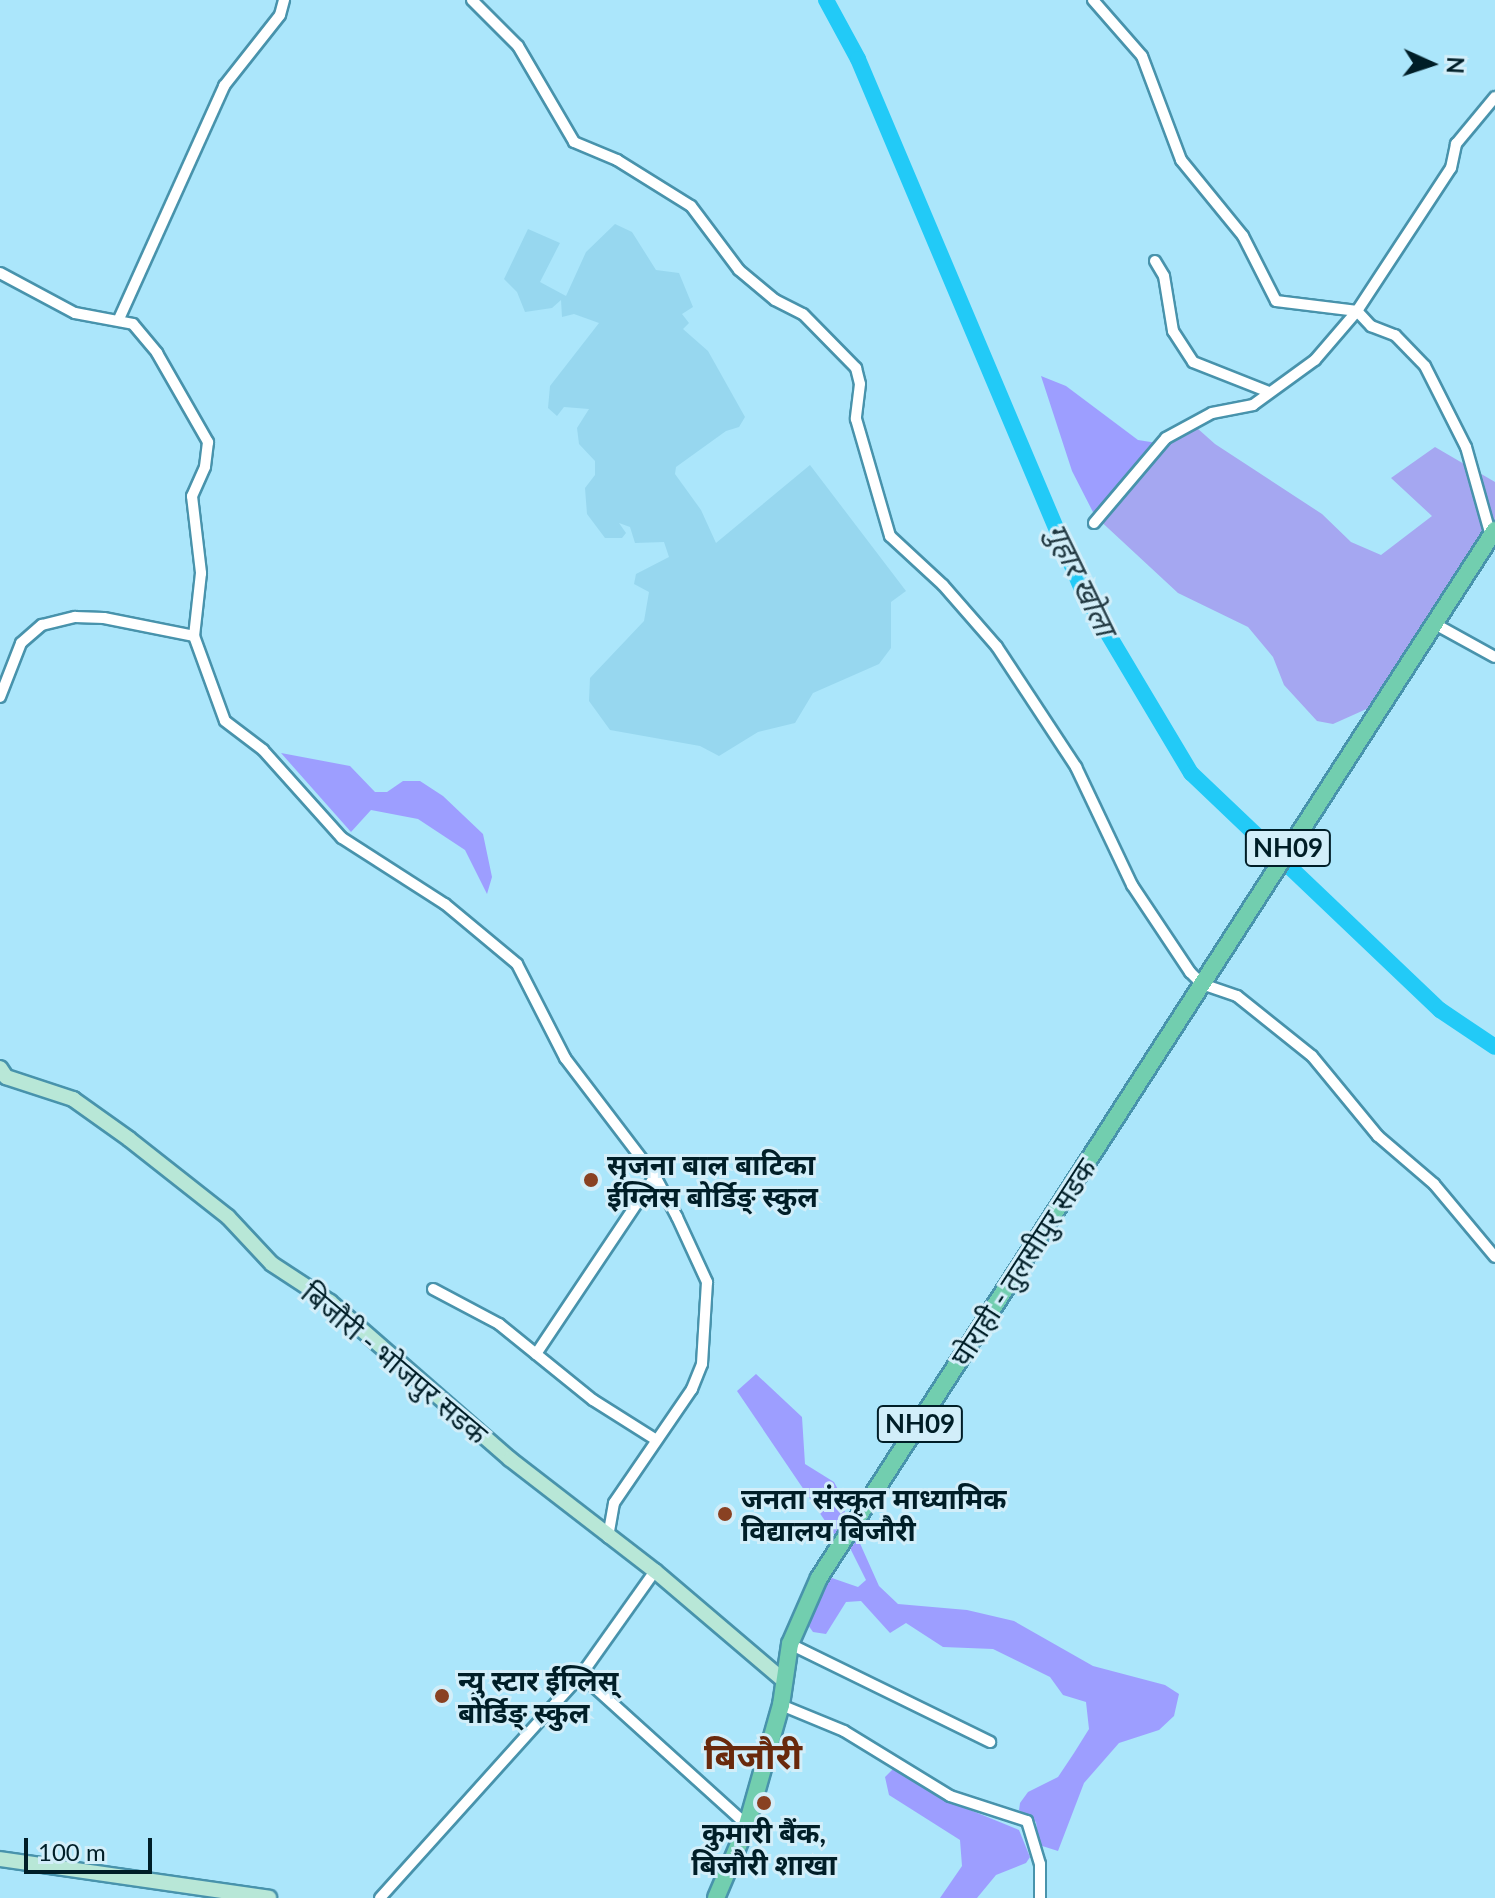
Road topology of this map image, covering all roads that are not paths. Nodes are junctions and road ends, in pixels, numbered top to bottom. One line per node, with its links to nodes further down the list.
1 (284, 0): 8 (street)
2 (472, 0): 16 (street)
3 (1093, 0): 7 (street)
4 (1495, 97): 7 (street)
5 (1155, 261): 9 (street)
6 (0, 273): 8 (street)
7 (1357, 311): 9 (street); 11 (street)
8 (119, 319): 13 (street)
9 (1269, 392): 10 (street)
10 (1094, 523)
11 (1493, 533): 12 (main road, NH09)
12 (1435, 624): 14 (street); 16 (main road, NH09)
13 (194, 636): 15 (street); 18 (street)
14 (1495, 657)
15 (0, 697)
16 (1202, 984): 19 (street); 25 (main road, घोराही - तुलसीपुर सडक / NH09)
17 (0, 1068): 23 (street, बिजौरी - भोजपुर सडक)
18 (655, 1176): 21 (street); 22 (street)
19 (1495, 1257)
20 (433, 1289): 21 (street)
21 (536, 1354): 22 (street)
22 (655, 1439): 23 (street)
23 (608, 1539): 24 (street, बिजौरी - भोजपुर सडक)
24 (655, 1571): 26 (street); 27 (street, बिजौरी - भोजपुर सडक)
25 (790, 1644): 27 (main road, घोराही - तुलसीपुर सडक / NH09); 29 (street)
26 (581, 1675): 30 (street); 33 (street)
27 (782, 1679): 28 (main road, घोराही - तुलसीपुर सडक / NH09)
28 (781, 1705): 30 (main road, घोराही - तुलसीपुर सडक / NH09); 35 (street)
29 (990, 1742)
30 (747, 1825): 34 (main road, घोराही - तुलसीपुर सडक / NH09)
31 (0, 1859): 32 (street)
32 (269, 1898)
33 (380, 1898)
34 (716, 1898)
35 (1040, 1898)

